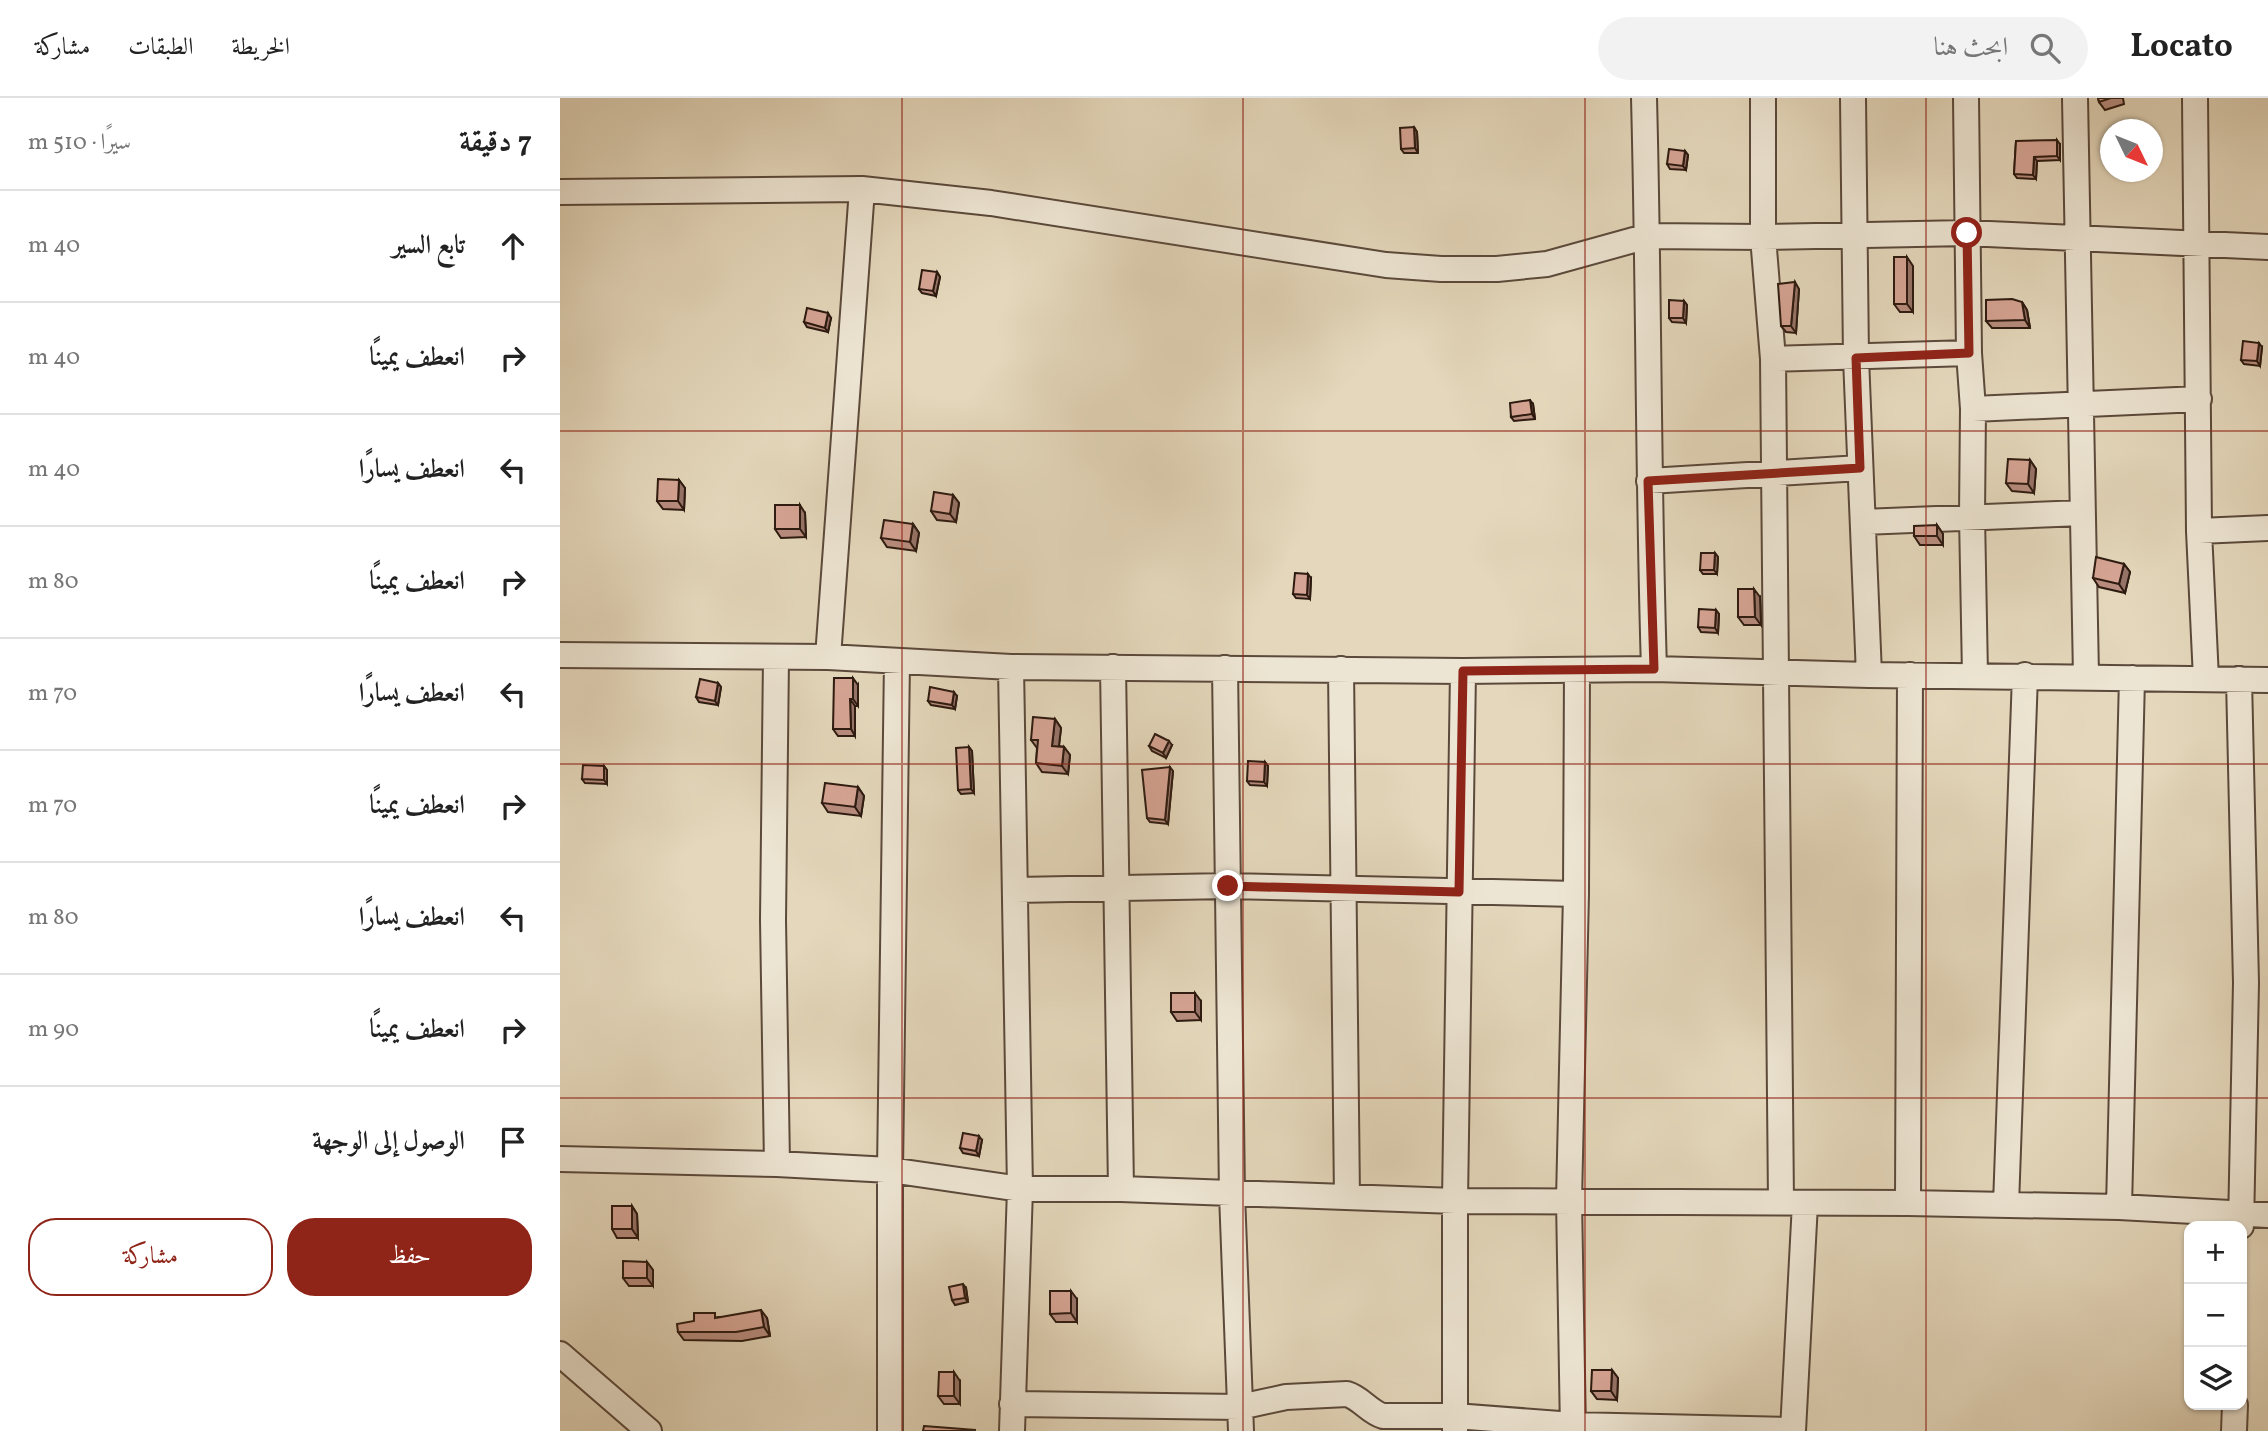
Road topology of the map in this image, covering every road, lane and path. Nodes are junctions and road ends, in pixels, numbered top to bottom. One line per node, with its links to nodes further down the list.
1 (1644, 98): 10 (street)
2 (1763, 98): 12 (street)
3 (1853, 98): 11 (street)
4 (1966, 98): 9 (street)
5 (2075, 98): 13 (street)
6 (2195, 98): 14 (street)
7 (863, 189): 8 (street); 10 (street); 31 (street)
8 (560, 192)
9 (1967, 233): 11 (street); 13 (street); 16 (street)
10 (1648, 236): 12 (street); 24 (street)
11 (1854, 236): 12 (street); 17 (street)
12 (1763, 237): 18 (street)
13 (2077, 237): 14 (street); 20 (street)
14 (2197, 244): 15 (street); 19 (street)
15 (2268, 247)
16 (1969, 353): 17 (street); 21 (street)
17 (1856, 358): 18 (street); 22 (street)
18 (1773, 359): 23 (street)
19 (2199, 399): 20 (street); 29 (street)
20 (2081, 406): 21 (street); 25 (street)
21 (1973, 409): 26 (street)
22 (1860, 468): 23 (street); 27 (street)
23 (1773, 473): 24 (street); 41 (street)
24 (1648, 481): 38 (street)
25 (2082, 513): 26 (street); 46 (street)
26 (1972, 516): 27 (street); 44 (street)
27 (1863, 522): 42 (street)
28 (2268, 528): 29 (street)
29 (2199, 531): 48 (street)
30 (560, 655): 32 (street)
31 (828, 657): 32 (street); 33 (street)
32 (775, 658): 59 (street)
33 (897, 661): 34 (street); 60 (street)
34 (1011, 667): 35 (street); 53 (street)
35 (1112, 667): 36 (street); 52 (street)
36 (1225, 668): 37 (street); 51 (street)
37 (1341, 669): 40 (street); 54 (street)
38 (1654, 669): 39 (street); 41 (street)
39 (1577, 670): 40 (street); 56 (street)
40 (1463, 671): 55 (street)
41 (1776, 673): 42 (street); 67 (street)
42 (1869, 675): 43 (street)
43 (1910, 675): 44 (street); 68 (street)
44 (1975, 675): 45 (street)
45 (2025, 675): 46 (street); 69 (street)
46 (2086, 676): 47 (street)
47 (2132, 678): 48 (street); 70 (street)
48 (2206, 679): 49 (street)
49 (2239, 679): 50 (street); 57 (street)
50 (2268, 680)
51 (1228, 886): 52 (street); 54 (street); 63 (street)
52 (1116, 887): 53 (street); 62 (street)
53 (1015, 890): 61 (street)
54 (1344, 890): 55 (street); 64 (street)
55 (1459, 892): 56 (street); 65 (street)
56 (1576, 894): 66 (street)
57 (2257, 983): 72 (street)
58 (560, 1159): 59 (street)
59 (777, 1164): 60 (street)
60 (890, 1170): 61 (street); 81 (street)
61 (1020, 1189): 62 (street); 74 (street)
62 (1121, 1189): 63 (street)
63 (1232, 1194): 64 (street); 76 (street)
64 (1347, 1197): 65 (street)
65 (1455, 1200): 66 (street); 77 (street)
66 (1569, 1200): 67 (street); 78 (street)
67 (1793, 1203): 68 (street); 79 (street)
68 (1908, 1203): 69 (street)
69 (2006, 1205): 70 (street)
70 (2119, 1207): 72 (street)
71 (2268, 1215): 72 (street)
72 (2241, 1220)
73 (560, 1354): 80 (street)
74 (1012, 1404): 76 (street); 82 (street)
75 (2235, 1410): 83 (street)
76 (1240, 1419): 77 (street)
77 (1455, 1424): 78 (street)
78 (1573, 1428): 79 (street)
79 (1793, 1430)
80 (649, 1431)
81 (890, 1431)
82 (1012, 1431)
83 (2234, 1431)

